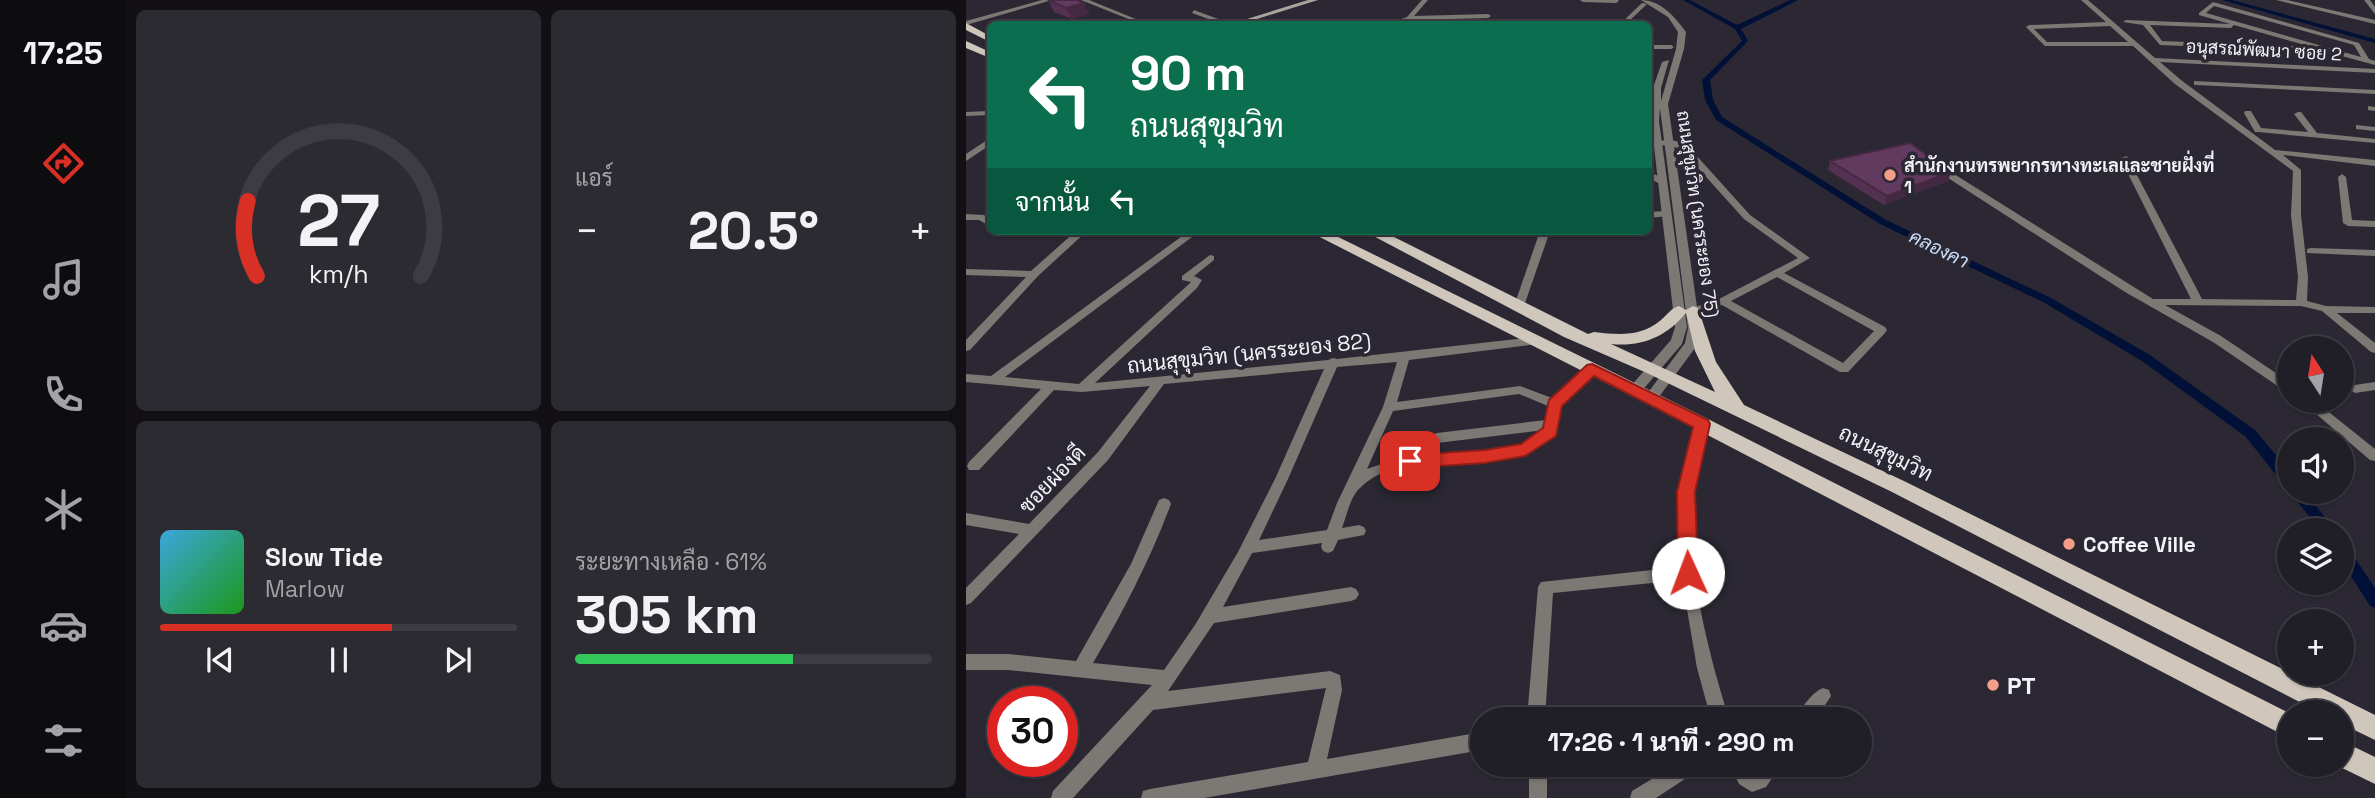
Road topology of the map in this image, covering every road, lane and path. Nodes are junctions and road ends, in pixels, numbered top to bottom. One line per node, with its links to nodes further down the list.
1 (1049, 0): 23 (street)
2 (1083, 0): 15 (street)
3 (1315, 0): 17 (main road)
4 (1424, 0): 14 (street)
5 (1583, 0): 9 (street)
6 (2084, 0): 24 (street)
7 (2279, 0): 21 (street)
8 (2367, 0): 11 (street)
9 (1616, 1)
10 (1642, 1): 19 (street); 29 (street); 45 (street, ถนนสุขุมวิท (นครระยอง 75))
11 (2374, 10)
12 (1194, 12): 16 (street)
13 (1488, 16): 14 (street)
14 (1409, 18): 18 (street)
15 (1137, 21)
16 (1219, 21)
17 (1245, 21)
18 (1400, 21)
19 (1625, 21)
20 (2126, 22): 22 (street)
21 (2375, 22)
22 (2145, 23): 25 (street); 31 (street)
23 (966, 24): 26 (main road)
24 (2109, 24): 27 (street); 27 (street)
25 (2235, 24): 31 (street); 34 (street)
26 (987, 37)
27 (2133, 44): 33 (street)
28 (1652, 45): 29 (street)
29 (1668, 47): 45 (street, ถนนสุขุมวิท (นครระยอง 75))
30 (969, 48): 32 (main road)
31 (2325, 50): 34 (street)
32 (987, 54)
33 (2151, 60): 36 (street, อนุสรณ์พัฒนา ซอย 2); 48 (street)
34 (2366, 60): 35 (street)
35 (2375, 62)
36 (2375, 71)
37 (2197, 83): 38 (street)
38 (2375, 92)
39 (987, 113): 41 (street)
40 (2248, 113): 44 (street)
41 (966, 114)
42 (2298, 114): 44 (street)
43 (2375, 129): 46 (street)
44 (2315, 136): 46 (street)
45 (1657, 140): 55 (street, ถนนสุขุมวิท (นครระยอง 75)); 70 (street); 78 (street, ถนนสุขุมวิท (นครระยอง 75))
46 (2372, 141)
47 (987, 144): 49 (street)
48 (2273, 152): 51 (street); 75 (street)
49 (966, 158)
50 (2124, 158): 74 (street)
51 (2375, 163)
52 (1652, 175): 55 (street)
53 (1951, 176): 73 (street)
54 (2342, 177): 60 (street)
55 (1661, 181): 56 (street, ถนนสุขุมวิท (นครระยอง 75))
56 (1666, 214): 57 (street); 78 (street, ถนนสุขุมวิท (นครระยอง 75))
57 (1652, 215)
58 (966, 217): 59 (street)
59 (986, 221)
60 (2375, 224)
61 (1078, 235): 71 (street)
62 (1190, 235): 90 (street)
63 (1323, 235): 81 (main road)
64 (1379, 235): 76 (main road, ถนนสุขุมวิท)
65 (1544, 235): 76 (street)
66 (2311, 251): 67 (street)
67 (2375, 253)
68 (1210, 258): 94 (street)
69 (966, 272): 71 (street)
70 (1777, 273): 72 (street); 72 (street)
71 (1034, 274): 82 (street)
72 (1723, 301): 78 (street)
73 (2151, 302): 74 (street); 89 (street)
74 (2198, 302): 75 (street)
75 (2301, 303): 77 (street)
76 (1520, 306): 80 (main road, ถนนสุขุมวิท)
77 (2326, 309): 79 (street); 83 (street)
78 (1686, 311): 80 (main road); 87 (street, ถนนสุขุมวิท (นครระยอง 75)); 99 (main road)
79 (2374, 311)
80 (1570, 333): 87 (main road, ถนนสุขุมวิท)
81 (1535, 341): 84 (street, ถนนสุขุมวิท (นครระยอง 82)); 86 (main road)
82 (966, 347)
83 (2375, 349)
84 (1404, 357): 85 (street, ถนนสุขุมวิท (นครระยอง 82)); 98 (street)
85 (1333, 362): 91 (street, ถนนสุขุมวิท (นครระยอง 82)); 112 (street)
86 (1592, 369): 96 (main road); 97 (street)
87 (1661, 373): 96 (street, ถนนสุขุมวิท (นครระยอง 75)); 99 (main road, ถนนสุขุมวิท)
88 (966, 378): 90 (street, ถนนสุขุมวิท (นครระยอง 82))
89 (2277, 380)
90 (992, 381): 93 (street, ถนนสุขุมวิท (นครระยอง 82))
91 (1159, 382): 94 (street, ถนนสุขุมวิท (นครระยอง 82)); 109 (street, ซอยผ่องดี)
92 (2375, 386): 95 (street)
93 (1050, 387): 94 (street, ถนนสุขุมวิท (นครระยอง 82)); 105 (street)
94 (1082, 388)
95 (2355, 389)
96 (1643, 394): 102 (main road)
97 (1554, 404): 98 (street); 101 (street)
98 (1389, 407): 106 (street)
99 (1741, 413): 127 (main road, ถนนสุขุมวิท)
100 (2322, 413): 104 (street)
101 (1552, 424): 103 (street); 106 (street)
102 (1702, 424): 113 (street); 126 (main road)
103 (1437, 438)
104 (2375, 456)
105 (974, 466)
106 (1354, 484): 111 (street)
107 (1164, 504): 119 (street)
108 (966, 519): 109 (street)
109 (1032, 530): 116 (street, ซอยผ่องดี)
110 (1359, 531): 111 (street)
111 (1331, 541): 112 (street)
112 (1247, 548): 117 (street)
113 (1688, 573): 114 (street); 124 (street)
114 (1546, 587): 123 (street)
115 (1351, 594): 117 (street)
116 (966, 598)
117 (1207, 617): 120 (street)
118 (966, 662): 119 (street)
119 (1080, 669): 120 (street)
120 (1167, 678): 122 (street)
121 (1822, 696): 125 (street)
122 (1147, 702): 130 (street); 136 (street)
123 (1537, 707)
124 (1716, 707)
125 (1814, 707)
126 (2277, 720)
127 (2375, 728)
128 (1470, 743): 130 (street)
129 (2354, 760): 131 (main road)
130 (1315, 770): 137 (street)
131 (2375, 771)
132 (1538, 777): 138 (street)
133 (1672, 777): 139 (street)
134 (1745, 777): 135 (street)
135 (1763, 777)
136 (1060, 798)
137 (1150, 798)
138 (1538, 798)
139 (1639, 798)

